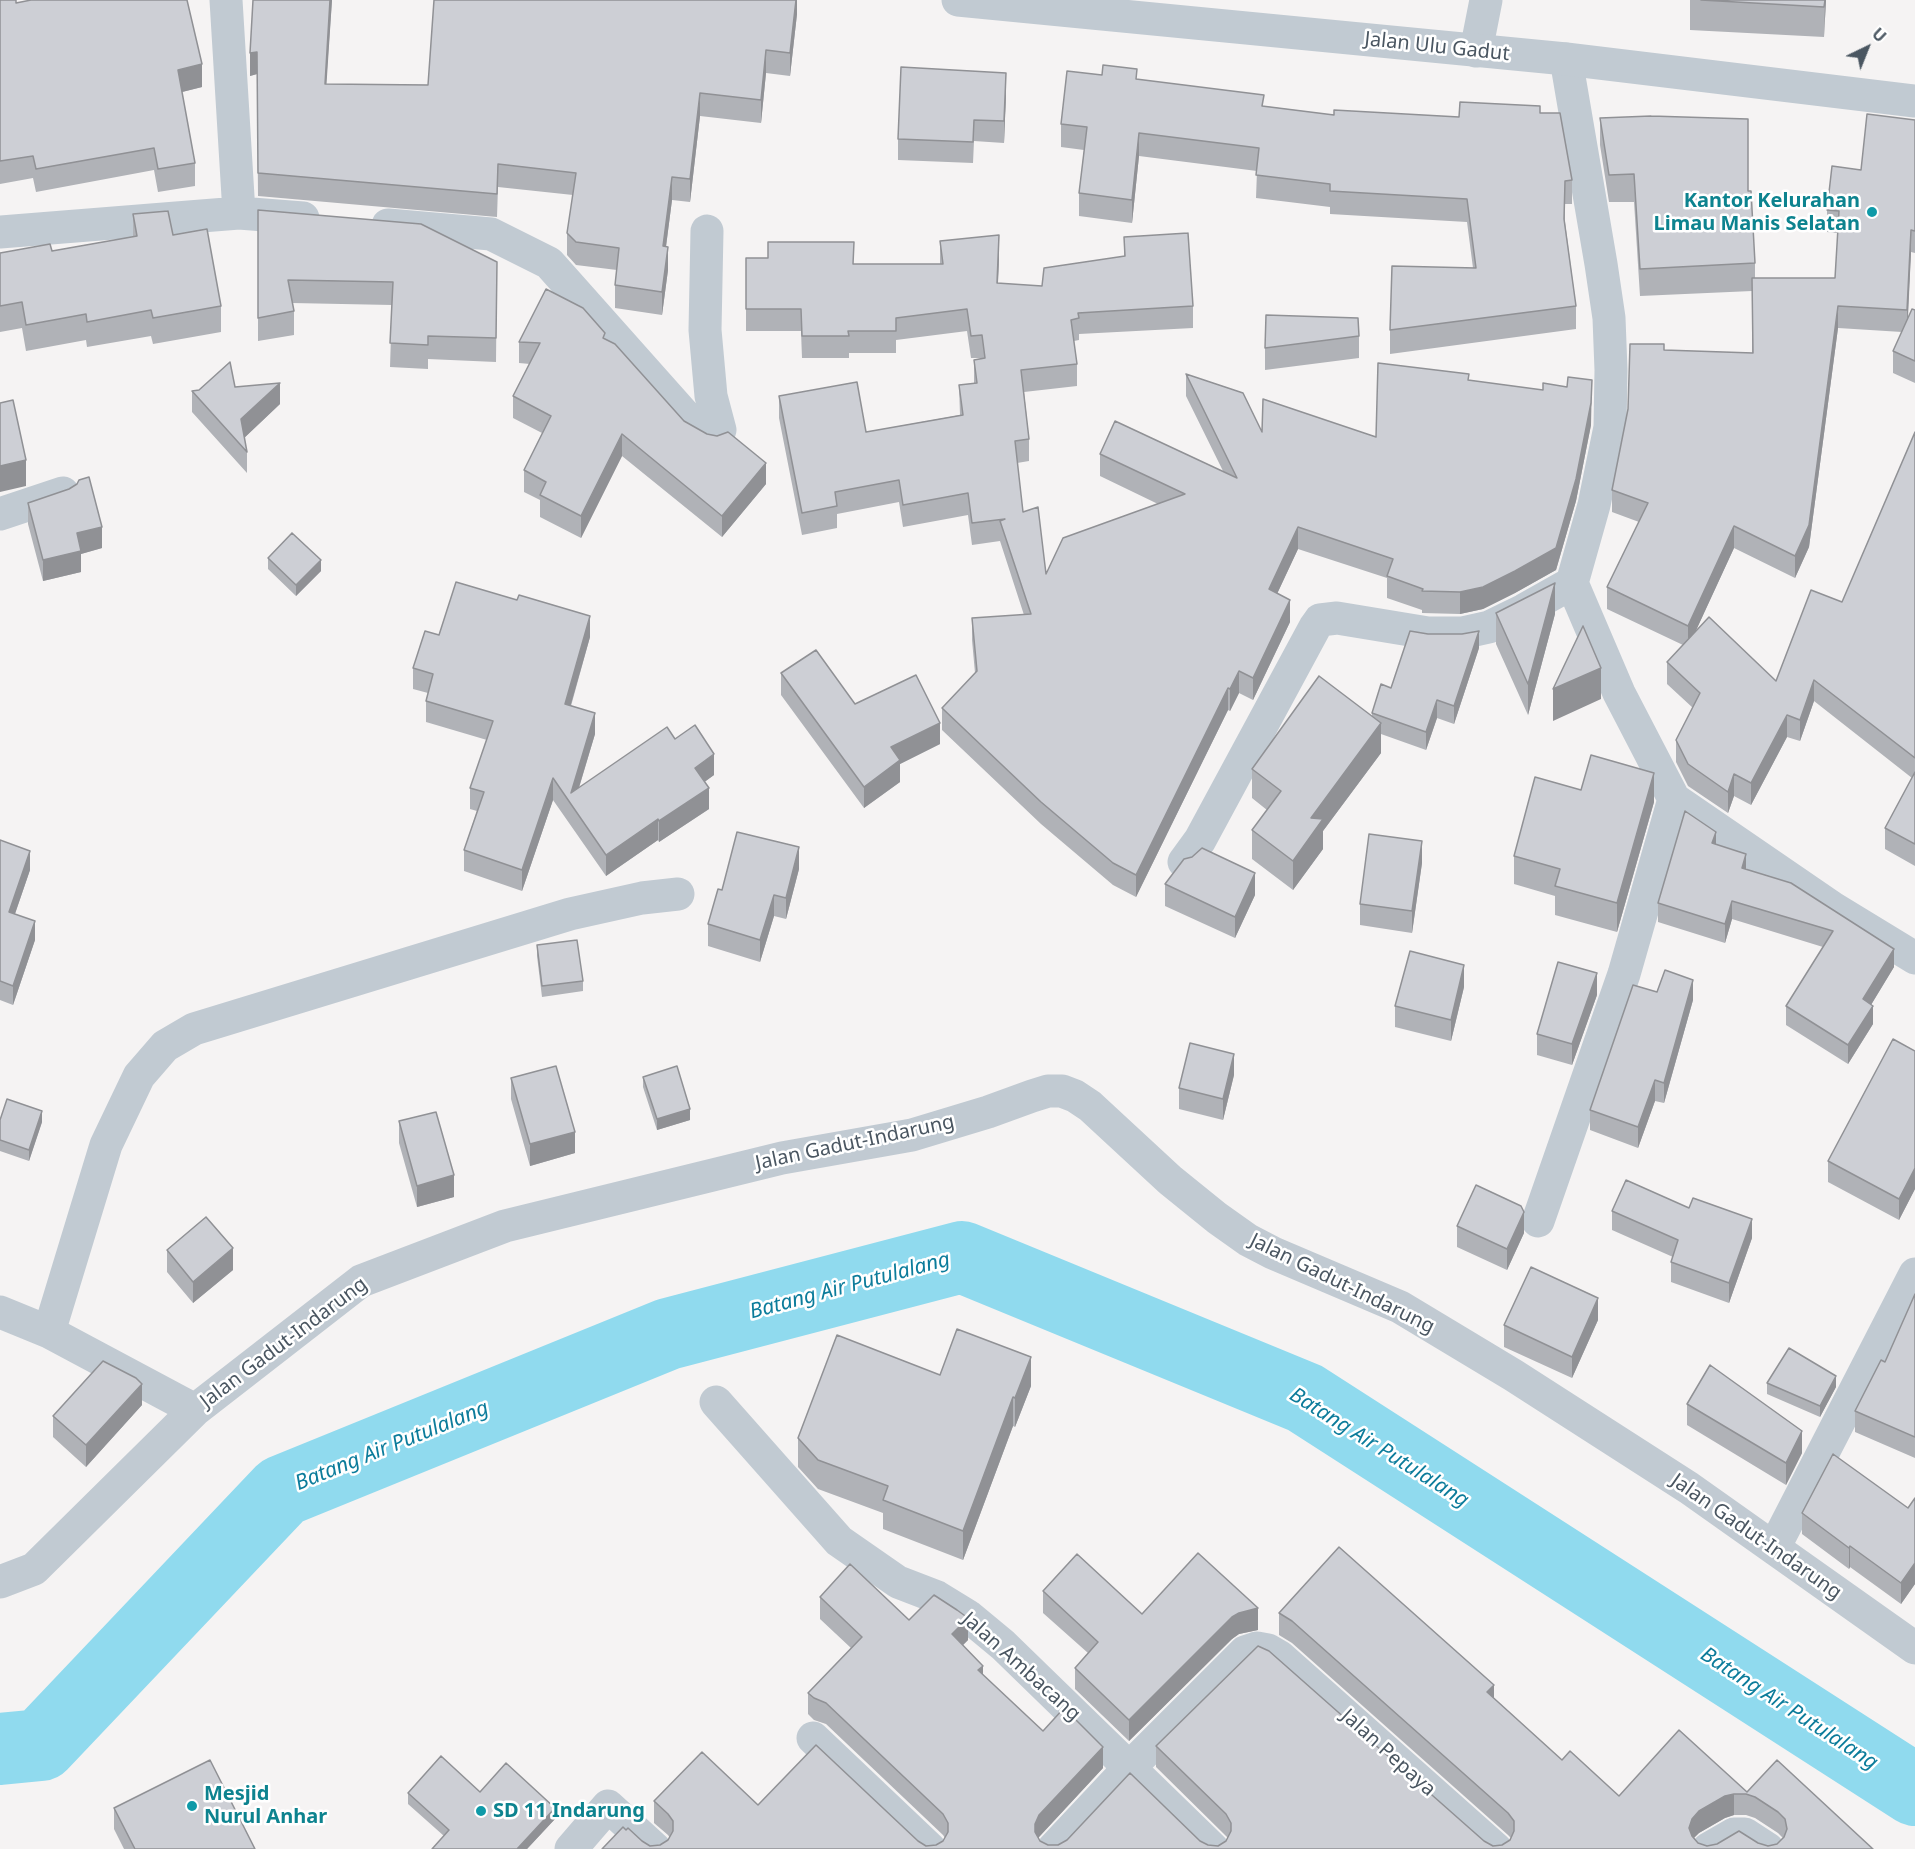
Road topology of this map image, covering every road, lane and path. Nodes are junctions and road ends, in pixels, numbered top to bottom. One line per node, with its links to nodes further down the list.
1 (226, 0): 7 (street)
2 (971, 1): 4 (street, Jalan Ulu Gadut)
3 (1478, 1): 4 (street)
4 (1476, 51): 5 (street, Jalan Ulu Gadut)
5 (1566, 59): 6 (street, Jalan Ulu Gadut); 12 (street)
6 (1915, 101)
7 (239, 213): 8 (street); 9 (street)
8 (707, 231)
9 (0, 232)
10 (63, 493): 11 (street)
11 (0, 514)
12 (1572, 582): 13 (street); 14 (street)
13 (1674, 799): 16 (street); 17 (street)
14 (1184, 862)
15 (678, 894): 20 (street)
16 (1915, 958)
17 (1538, 1221)
18 (1915, 1274): 23 (street)
19 (0, 1312): 20 (street)
20 (49, 1332): 22 (street)
21 (716, 1402): 27 (street, Jalan Ambacang)
22 (195, 1410): 23 (street, Jalan Gadut-Indarung); 24 (street, Jalan Gadut-Indarung)
23 (1774, 1548): 25 (street, Jalan Gadut-Indarung)
24 (0, 1582)
25 (1915, 1648)
26 (813, 1738): 31 (street)
27 (1129, 1768): 32 (street); 33 (street, Jalan Ambacang); 34 (street, Jalan Pepaya)
28 (1767, 1848): 35 (street)
29 (572, 1849): 30 (street)
30 (655, 1849)
31 (930, 1849)
32 (1053, 1849)
33 (1214, 1849)
34 (1496, 1849)
35 (1708, 1849)

